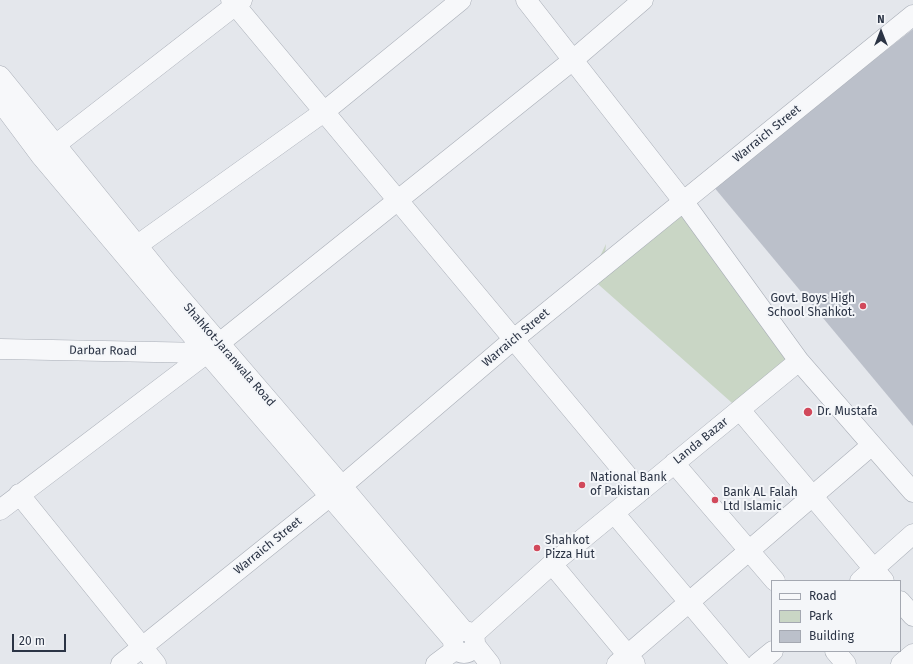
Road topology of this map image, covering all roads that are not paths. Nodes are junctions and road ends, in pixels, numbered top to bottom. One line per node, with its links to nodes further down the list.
1 (461, 0): 9 (street)
2 (526, 0): 6 (street)
3 (643, 0): 6 (street)
4 (236, 2): 9 (street); 10 (street)
5 (913, 15): 12 (street, Warraich Street)
6 (573, 60): 11 (street); 12 (street)
7 (0, 76): 10 (street, Shahkot-Jaranwala Road)
8 (0, 101): 10 (street, Shahkot-Jaranwala Road)
9 (325, 111): 11 (street); 13 (street)
10 (48, 150): 13 (street, Shahkot-Jaranwala Road)
11 (397, 201): 14 (street); 15 (street)
12 (684, 202): 14 (street, Warraich Street); 17 (street)
13 (131, 250): 15 (street, Shahkot-Jaranwala Road)
14 (514, 339): 21 (street, Warraich Street); 22 (street)
15 (213, 348): 16 (street, Darbar Road); 21 (street, Shahkot-Jaranwala Road); 24 (street)
16 (0, 349)
17 (799, 361): 18 (street, Landa Bazar); 19 (street)
18 (740, 410): 20 (street, Landa Bazar); 25 (street)
19 (872, 445): 23 (street); 25 (street)
20 (674, 463): 22 (street, Landa Bazar); 29 (street)
21 (336, 491): 36 (street, Shahkot-Jaranwala Road); 37 (street, Warraich Street)
22 (640, 491): 27 (street, Landa Bazar)
23 (913, 492)
24 (19, 494): 26 (street); 37 (street)
25 (812, 496): 29 (street); 31 (street)
26 (0, 510)
27 (614, 513): 30 (street, Landa Bazar); 33 (street)
28 (913, 534): 31 (street)
29 (749, 551): 32 (street); 33 (street)
30 (552, 564): 36 (street, Landa Bazar); 41 (street)
31 (872, 577)
32 (774, 580)
33 (689, 602): 41 (street); 46 (street)
34 (901, 602): 35 (street)
35 (913, 616)
36 (466, 645): 44 (street, Landa Bazar); 45 (street, Shahkot-Jaranwala Road)
37 (143, 647): 42 (street, Warraich Street); 43 (street)
38 (772, 652): 47 (street)
39 (836, 652): 48 (street)
40 (913, 654): 49 (street)
41 (626, 661)
42 (121, 664)
43 (156, 664)
44 (436, 664)
45 (490, 664)
46 (741, 664)
47 (757, 664)
48 (846, 664)
49 (901, 664)

